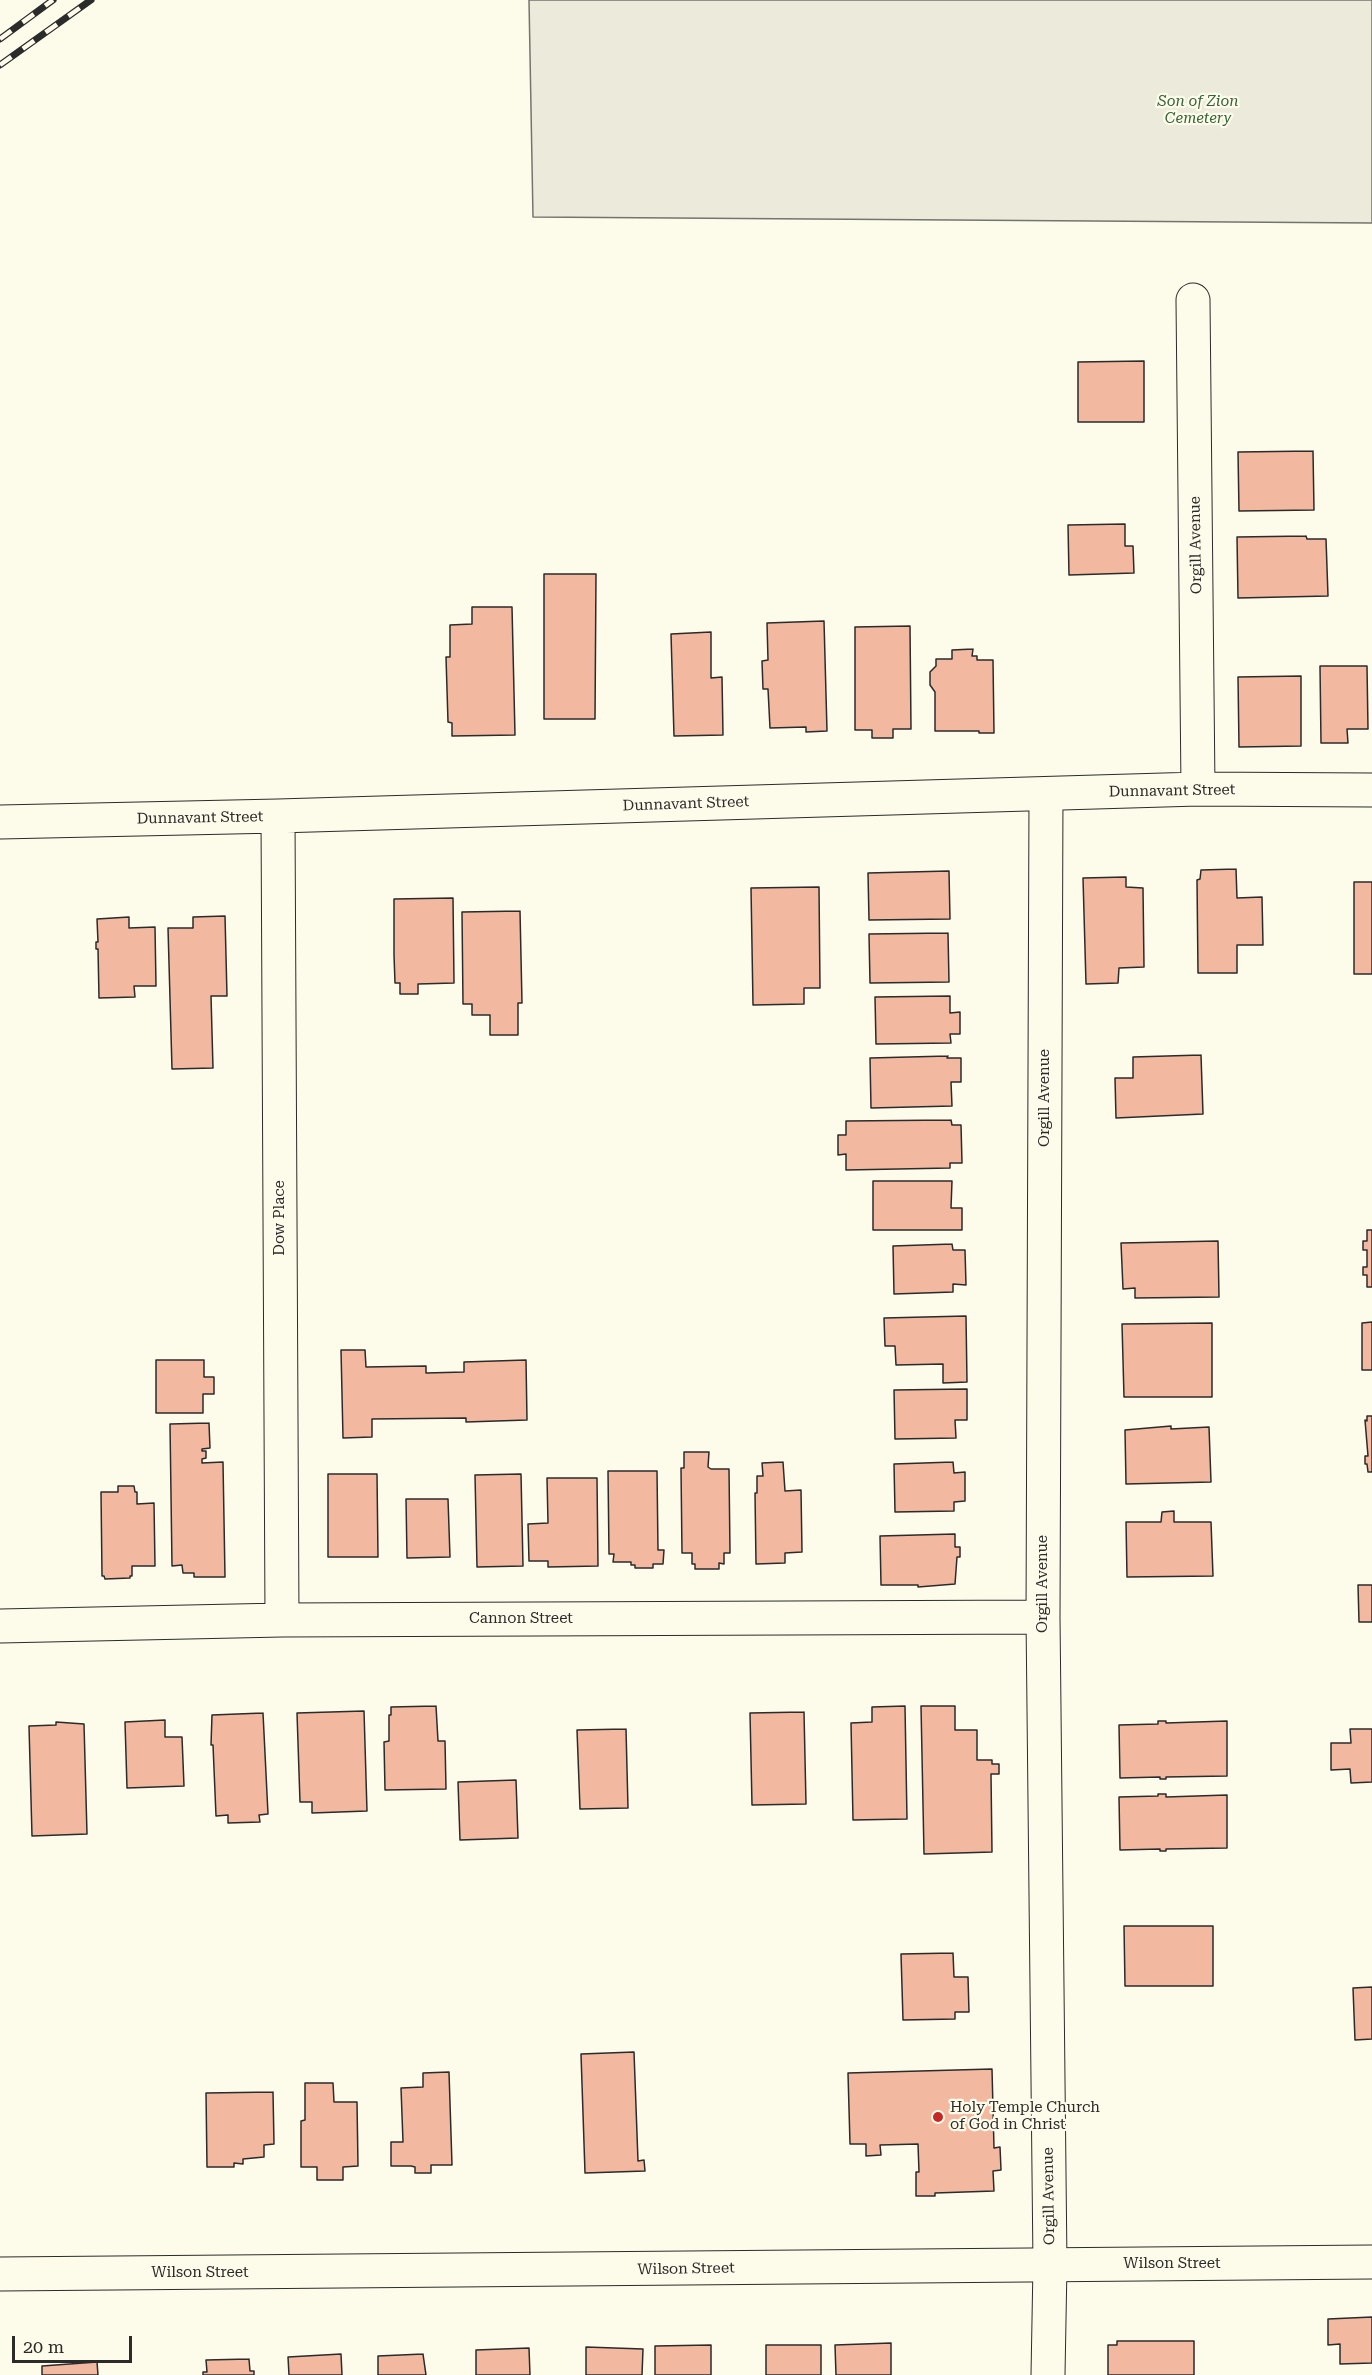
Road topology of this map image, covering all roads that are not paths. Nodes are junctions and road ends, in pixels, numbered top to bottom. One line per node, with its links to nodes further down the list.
1 (1193, 300): 2 (street, Orgill Avenue)
2 (1198, 789): 3 (street, Dunnavant Street); 4 (street, Dunnavant Street)
3 (1372, 790)
4 (1046, 794): 5 (street, Dunnavant Street); 7 (street, Orgill Avenue)
5 (278, 816): 6 (street, Dunnavant Street); 8 (street, Dow Place)
6 (0, 822)
7 (1042, 1617): 8 (street, Cannon Street); 11 (street, Orgill Avenue)
8 (282, 1620): 9 (street, Cannon Street)
9 (0, 1626)
10 (1372, 2262): 11 (street, Wilson Street)
11 (1050, 2265): 12 (street, Wilson Street); 13 (street, Orgill Avenue)
12 (0, 2274)
13 (1048, 2375)

